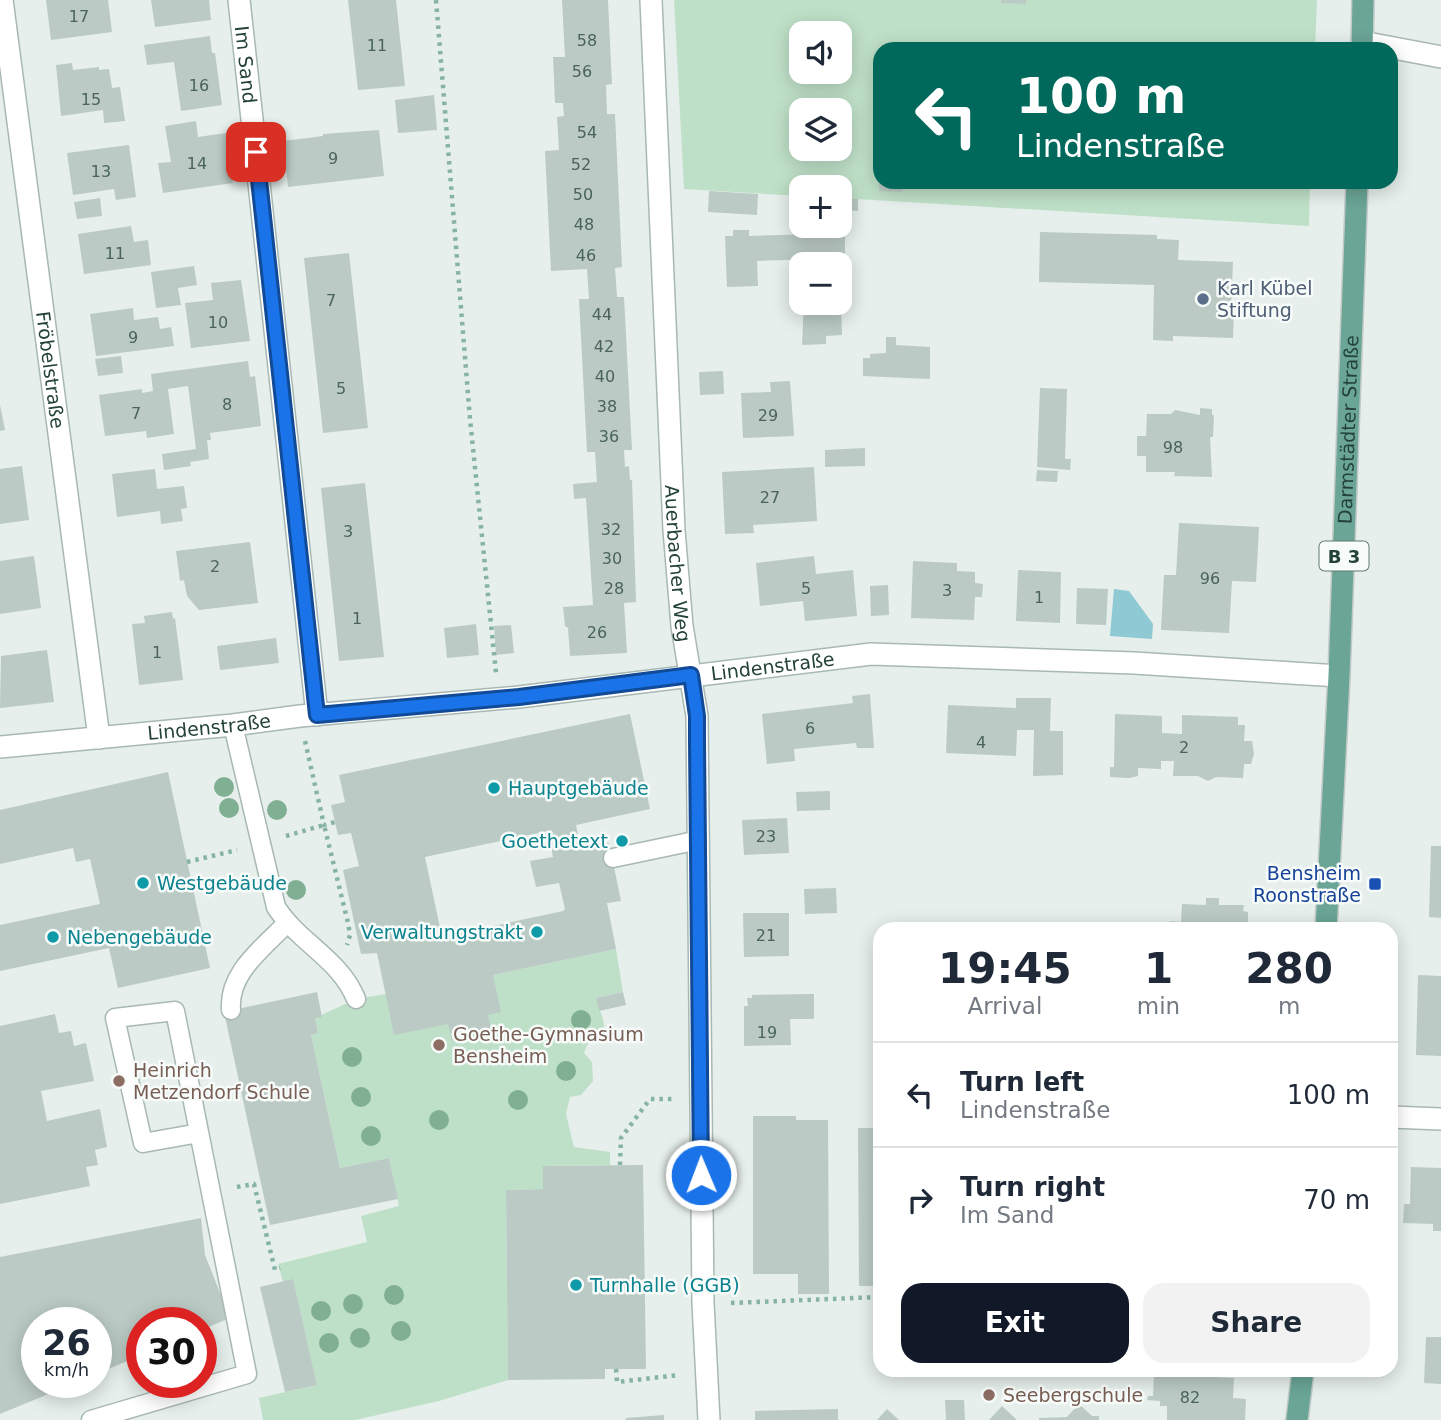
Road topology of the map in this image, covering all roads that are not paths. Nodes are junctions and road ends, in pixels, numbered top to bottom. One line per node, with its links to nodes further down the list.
1 (2, 0): 13 (street, Fröbelstraße)
2 (239, 0): 11 (street, Im Sand)
3 (651, 0): 9 (street, Auerbacher Weg)
4 (1363, 0): 5 (main road)
5 (1362, 42)
6 (1398, 51): 7 (street)
7 (1441, 57)
8 (1357, 189): 10 (main road, Darmstädter Straße / B 3)
9 (691, 675): 10 (street, Lindenstraße); 11 (street, Lindenstraße); 15 (street, Auerbacher Weg)
10 (1339, 676): 17 (main road, Darmstädter Straße / B 3)
11 (309, 715): 12 (street, Lindenstraße)
12 (233, 725): 13 (street, Lindenstraße); 18 (lane)
13 (99, 738): 14 (street, Lindenstraße)
14 (0, 747)
15 (699, 840): 16 (lane); 26 (street, Auerbacher Weg)
16 (612, 858)
17 (1326, 922)
18 (286, 924): 19 (lane); 20 (lane)
19 (356, 999)
20 (231, 1010)
21 (1398, 1117): 22 (street)
22 (1441, 1119)
23 (199, 1133): 23 (lane); 25 (lane)
24 (1302, 1377): 27 (main road)
25 (91, 1420)
26 (709, 1420)
27 (1297, 1420)

